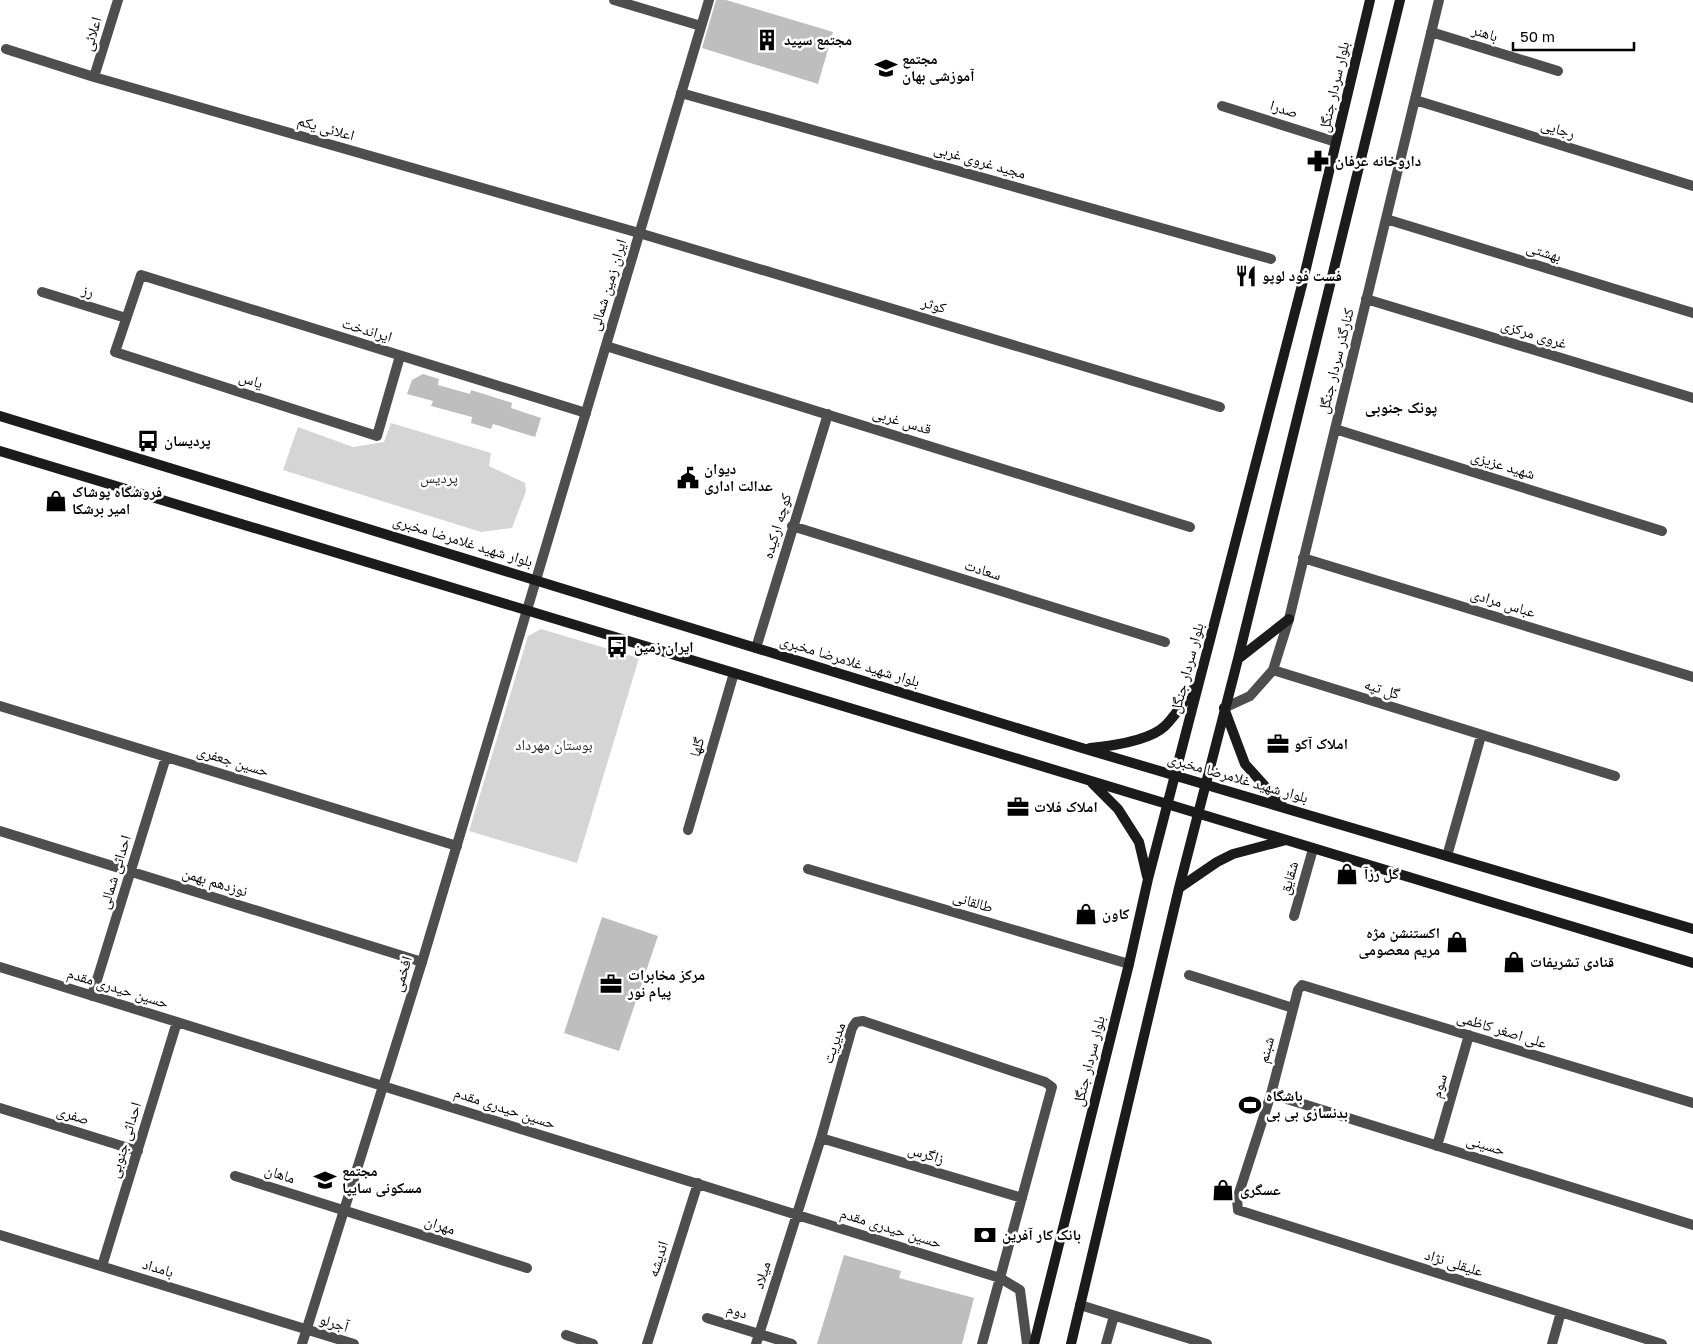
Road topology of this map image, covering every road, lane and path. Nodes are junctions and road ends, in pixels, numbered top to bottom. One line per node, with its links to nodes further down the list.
1 (118, 0): 11 (street, اعلائی)
2 (614, 0): 7 (street)
3 (709, 0): 7 (street, ایران زمین شمالی)
4 (1370, 0): 15 (main road, بلوار سردار جنگل)
5 (1400, 0): 43 (main road)
6 (1439, 0): 8 (street, کنارگذر سردار جنگل)
7 (701, 26): 12 (street, ایران زمین شمالی)
8 (1431, 32): 10 (street, باهنر); 13 (street, کنارگذر سردار جنگل)
9 (6, 49): 11 (street, اعلائی یکم)
10 (1558, 71)
11 (94, 77): 18 (street, اعلائی یکم)
12 (681, 93): 18 (street, ایران زمین شمالی); 19 (street, مجید غروی غربی)
13 (1415, 100): 16 (street, رجایی); 17 (street, کنارگذر سردار جنگل)
14 (1222, 106): 15 (street, صدرا)
15 (1336, 142): 47 (main road, بلوار سردار جنگل)
16 (1693, 186)
17 (1386, 219): 22 (street, کنارگذر سردار جنگل); 23 (street, بهشتی)
18 (640, 233): 25 (street, ایران زمین شمالی); 28 (street, کوثر)
19 (1271, 260)
20 (141, 275): 24 (street, یاس); 26 (street, ایراندخت)
21 (42, 292): 24 (street, رز)
22 (1366, 299): 27 (street, غروی مرکزی); 32 (street, کنارگذر سردار جنگل)
23 (1693, 313)
24 (126, 318): 26 (street, یاس)
25 (606, 346): 29 (street, ایران زمین شمالی); 30 (street, قدس غربی)
26 (400, 356): 29 (street, ایراندخت)
27 (1693, 398)
28 (1220, 407)
29 (586, 413): 38 (street, ایران زمین شمالی)
30 (828, 414): 34 (street, کوچه ارکیده); 35 (street, قدس غربی)
31 (0, 416): 38 (main road, بلوار شهید غلامرضا مخبری)
32 (1335, 429): 36 (street, شهید عزیزی); 37 (street, کنارگذر سردار جنگل)
33 (0, 451): 39 (main road)
34 (792, 526): 41 (street, سعادت); 42 (street, کوچه ارکیده)
35 (1190, 527)
36 (1662, 530)
37 (1303, 558): 40 (street, کنارگذر سردار جنگل); 46 (street, عباس مرادی)
38 (536, 579): 39 (street, ایران زمین شمالی); 42 (main road, بلوار شهید غلامرضا مخبری)
39 (527, 611): 45 (main road); 63 (street, افخمی)
40 (1289, 619): 43 (main road); 44 (street, کنارگذر سردار جنگل)
41 (1164, 642)
42 (756, 648): 51 (main road, بلوار شهید غلامرضا مخبری)
43 (1238, 659): 49 (main road)
44 (1273, 670): 49 (street); 50 (street, گل تپه)
45 (734, 673): 55 (main road); 60 (street, گلها)
46 (1693, 677)
47 (1200, 680): 51 (main road); 53 (main road, بلوار سردار جنگل)
48 (0, 706): 52 (street, حسین جعفری)
49 (1224, 708): 56 (main road); 58 (main road)
50 (1481, 736): 54 (street, گل تپه); 65 (street)
51 (1082, 748): 53 (main road, بلوار شهید غلامرضا مخبری)
52 (166, 757): 63 (street, حسین جعفری); 67 (street, احداثی شمالی)
53 (1175, 775): 56 (main road, بلوار شهید غلامرضا مخبری); 57 (main road, بلوار سردار جنگل)
54 (1614, 776)
55 (1090, 781): 57 (main road); 68 (main road)
56 (1206, 784): 58 (main road, بلوار شهید غلامرضا مخبری); 59 (main road)
57 (1167, 804): 59 (main road); 68 (main road, بلوار سردار جنگل)
58 (1283, 806): 65 (main road, بلوار شهید غلامرضا مخبری)
59 (1199, 814): 62 (main road); 69 (main road)
60 (688, 830)
61 (0, 831): 67 (street, نوزدهم بهمن)
62 (1286, 840): 64 (main road); 69 (main road)
63 (456, 846): 72 (street, افخمی)
64 (1314, 848): 70 (street, شقایق); 73 (main road)
65 (1447, 856): 71 (main road, بلوار شهید غلامرضا مخبری)
66 (808, 869): 74 (street, طالقانی)
67 (130, 871): 72 (street, نوزدهم بهمن); 78 (street, احداثی شمالی)
68 (1148, 878): 74 (main road, بلوار سردار جنگل)
69 (1179, 888): 100 (main road)
70 (1294, 916)
71 (1693, 929)
72 (422, 962): 82 (street, افخمی)
73 (1693, 963)
74 (1128, 964): 114 (main road, بلوار سردار جنگل)
75 (0, 967): 78 (street, حسین حیدری مقدم)
76 (1189, 975): 79 (street)
77 (1302, 985): 79 (street, شبنم); 81 (street, علی اصغر کاظمی)
78 (92, 996): 80 (street, حسین حیدری مقدم)
79 (1293, 1008): 83 (street, شبنم)
80 (178, 1022): 82 (street, حسین حیدری مقدم); 88 (street, احداثی جنوبی)
81 (1469, 1036): 84 (street, علی اصغر کاظمی); 87 (street, سوم)
82 (384, 1085): 90 (street, حسین حیدری مقدم); 92 (street, افخمی)
83 (1271, 1094): 87 (street, حسینی); 93 (street, شبنم)
84 (1693, 1103)
85 (0, 1108): 88 (street, صفری)
86 (821, 1138): 91 (street, زاگرس); 91 (street, مدیریت); 94 (street, مدیریت)
87 (1438, 1146): 95 (street, حسینی)
88 (138, 1151): 97 (street, احداثی جنوبی)
89 (235, 1176): 92 (street, ماهان)
90 (698, 1183): 94 (street, حسین حیدری مقدم); 110 (street, اندیشه)
91 (1022, 1198): 99 (street)
92 (344, 1210): 98 (street, مهران); 104 (street, افخمی)
93 (1238, 1210): 101 (street, علیقلی نژاد)
94 (796, 1214): 99 (street, حسین حیدری مقدم); 106 (street, میلاد)
95 (1693, 1225)
96 (0, 1235): 97 (street, بامداد)
97 (102, 1266): 104 (street, بامداد)
98 (527, 1268)
99 (1000, 1278): 112 (street); 113 (street, حسین حیدری مقدم)
100 (1080, 1306): 102 (street); 115 (main road)
101 (1561, 1312): 118 (street); 119 (street, علیقلی نژاد)
102 (1114, 1316): 116 (street); 117 (street)
103 (707, 1318): 106 (street, دوم)
104 (306, 1330): 107 (street, افخمی); 108 (street, آجرلو)
105 (566, 1335): 109 (street)
106 (758, 1339): 111 (street, دوم)
107 (302, 1344)
108 (354, 1344)
109 (593, 1344)
110 (647, 1344)
111 (792, 1344)
112 (982, 1344)
113 (1027, 1344)
114 (1034, 1344)
115 (1071, 1344)
116 (1106, 1344)
117 (1207, 1344)
118 (1552, 1344)
119 (1662, 1344)

